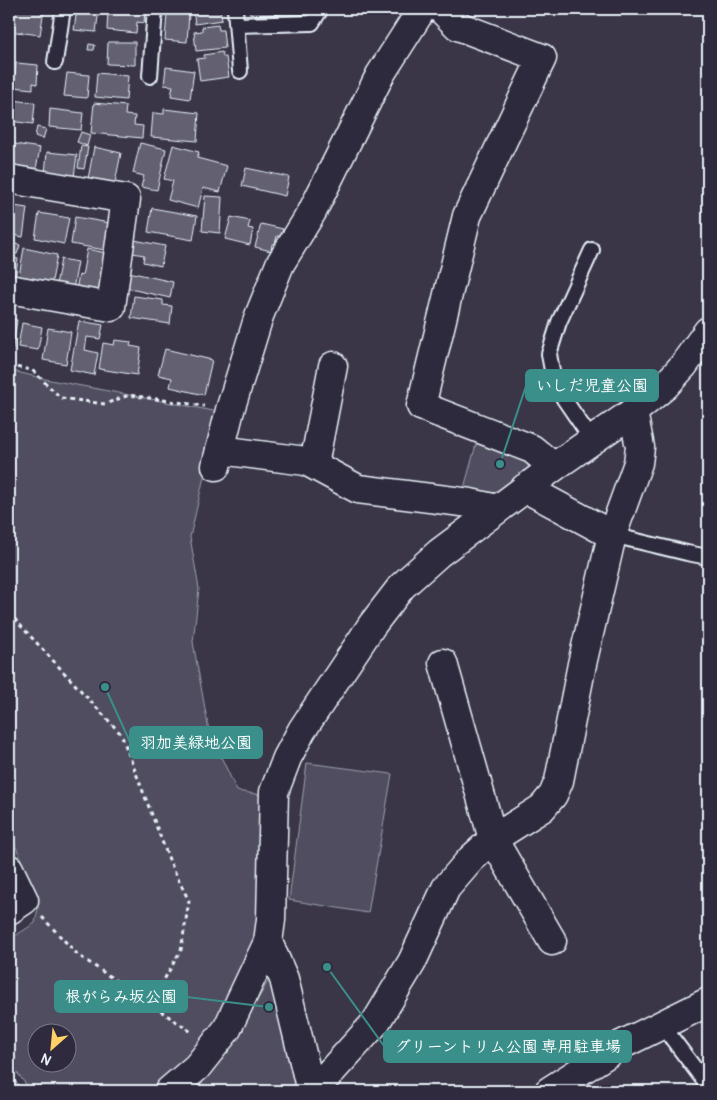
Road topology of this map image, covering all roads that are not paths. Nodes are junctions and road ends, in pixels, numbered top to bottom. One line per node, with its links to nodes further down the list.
1 (63, 9): 8 (lane)
2 (155, 9): 10 (lane)
3 (235, 9): 7 (lane)
4 (321, 9): 7 (lane)
5 (422, 9): 18 (street)
6 (441, 9): 19 (street)
7 (237, 25): 9 (lane)
8 (56, 62)
9 (240, 71)
10 (150, 76)
11 (9, 178): 13 (street)
12 (592, 250): 17 (lane)
13 (9, 289)
14 (708, 332): 16 (street)
15 (333, 366): 18 (street)
16 (633, 412): 17 (street); 22 (street)
17 (592, 440): 19 (street)
18 (314, 464): 21 (street)
19 (554, 466): 20 (street)
20 (525, 488): 21 (street); 22 (street)
21 (497, 509): 29 (street)
22 (612, 535): 23 (lane); 25 (street)
23 (708, 556)
24 (443, 663): 25 (street)
25 (493, 839): 28 (street); 33 (street)
26 (9, 869): 27 (street)
27 (16, 905)
28 (552, 941)
29 (268, 942): 33 (street); 34 (street)
30 (708, 1002): 31 (street)
31 (662, 1025): 32 (lane); 35 (street)
32 (708, 1086)
33 (311, 1090)
34 (169, 1091)
35 (549, 1091)

